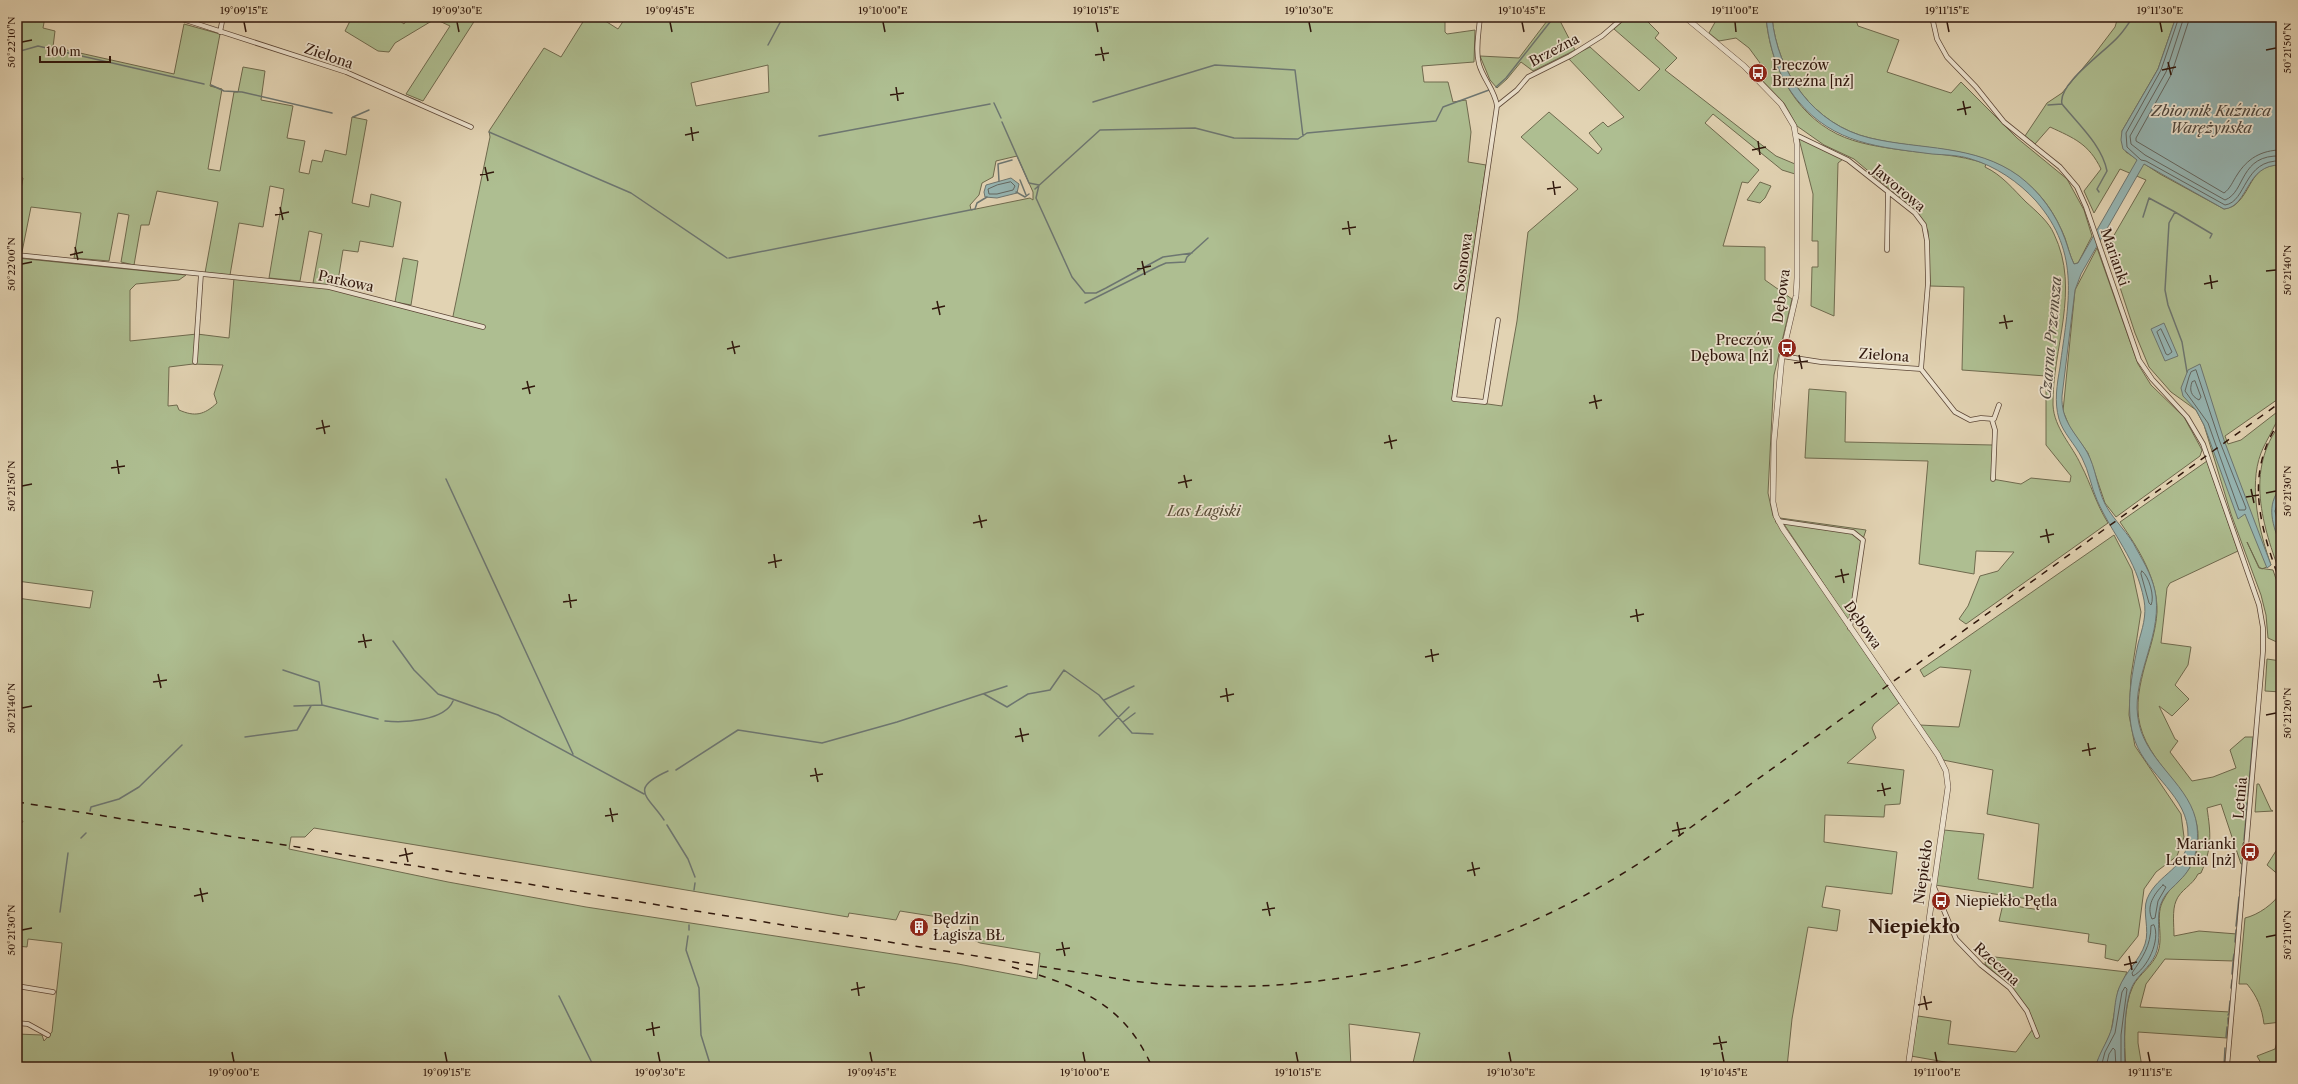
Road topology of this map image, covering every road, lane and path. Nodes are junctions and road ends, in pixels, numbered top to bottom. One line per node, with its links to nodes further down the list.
1 (176, 17): 7 (street, Zielona)
2 (223, 17): 7 (street)
3 (1480, 17): 8 (street, Sosnowa)
4 (1624, 17): 8 (street, Brzeźna)
5 (1685, 17): 10 (street, Dębowa)
6 (1932, 17): 24 (street, Marianki)
7 (220, 32): 9 (street, Zielona)
8 (1497, 106): 15 (street, Sosnowa)
9 (471, 127)
10 (1796, 135): 11 (street, Jaworowa); 17 (street, Dębowa)
11 (1888, 192): 12 (street); 19 (street, Jaworowa)
12 (1887, 250)
13 (17, 255): 14 (street, Parkowa)
14 (201, 274): 16 (street, Parkowa); 18 (street)
15 (1498, 320)
16 (483, 326)
17 (1782, 356): 19 (street, Zielona); 23 (street, Dębowa)
18 (195, 362)
19 (1921, 369): 21 (street, Zielona)
20 (1999, 405): 21 (street)
21 (1992, 420): 22 (street)
22 (1993, 479)
23 (1778, 521): 25 (street, Dębowa); 25 (street)
24 (2234, 534): 34 (street, Letnia)
25 (1850, 628): 26 (street, Dębowa)
26 (1910, 714): 27 (street, Niepiekło)
27 (1933, 886): 32 (street, Rzeczna); 33 (street, Niepiekło)
28 (17, 986): 29 (street)
29 (53, 992)
30 (17, 1023): 31 (street)
31 (48, 1035)
32 (2037, 1036)
33 (1908, 1067)
34 (2227, 1067)

